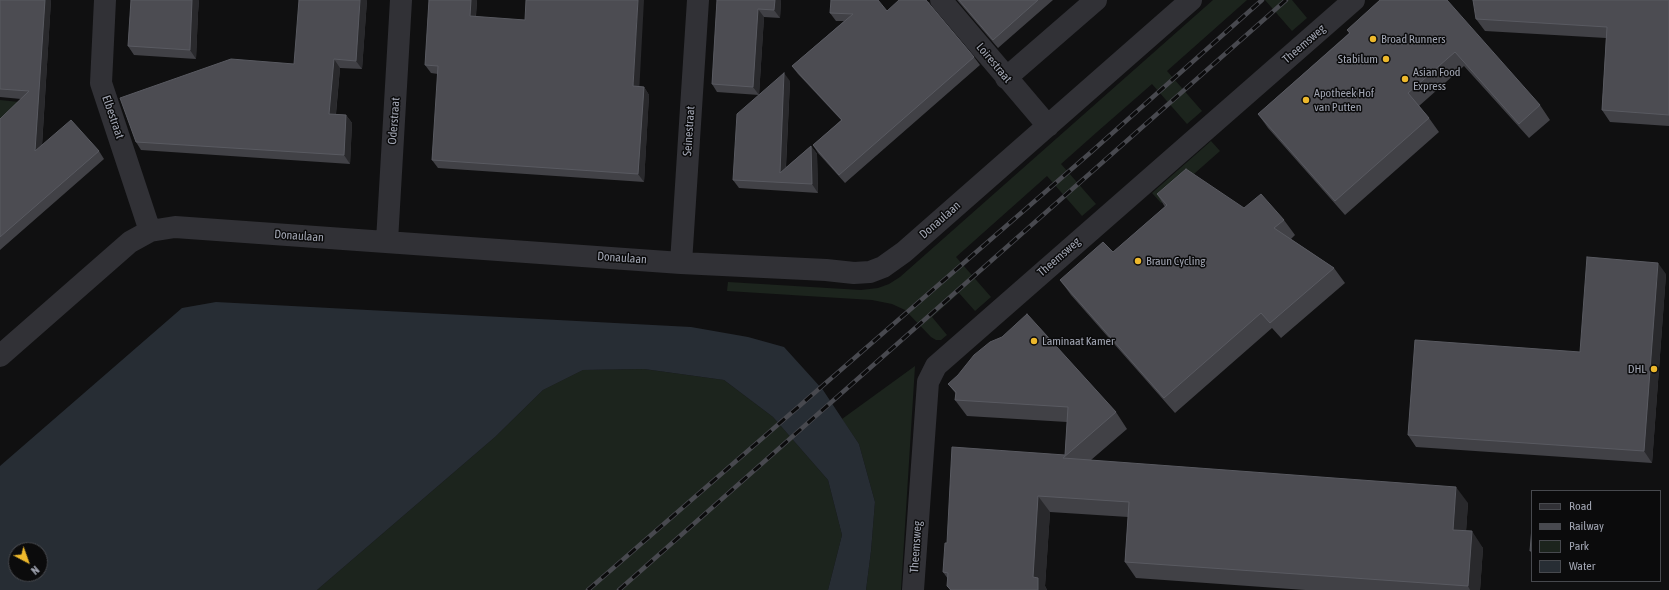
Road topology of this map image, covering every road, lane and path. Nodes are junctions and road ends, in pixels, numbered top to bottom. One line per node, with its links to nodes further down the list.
1 (105, 0): 10 (street, Elbestraat)
2 (401, 0): 11 (street, Oderstraat)
3 (698, 0): 12 (street, Seinestraat)
4 (941, 0): 8 (street, Loirestraat)
5 (1096, 0): 8 (street)
6 (1191, 0): 9 (street, Donaulaan)
7 (1354, 0): 14 (street, Theemsweg)
8 (1006, 78): 9 (street, Loirestraat)
9 (1048, 126): 12 (street, Donaulaan)
10 (150, 231): 11 (street, Donaulaan); 13 (street, Donaulaan)
11 (387, 241): 12 (street, Donaulaan)
12 (681, 263)
13 (0, 356)
14 (913, 590)

